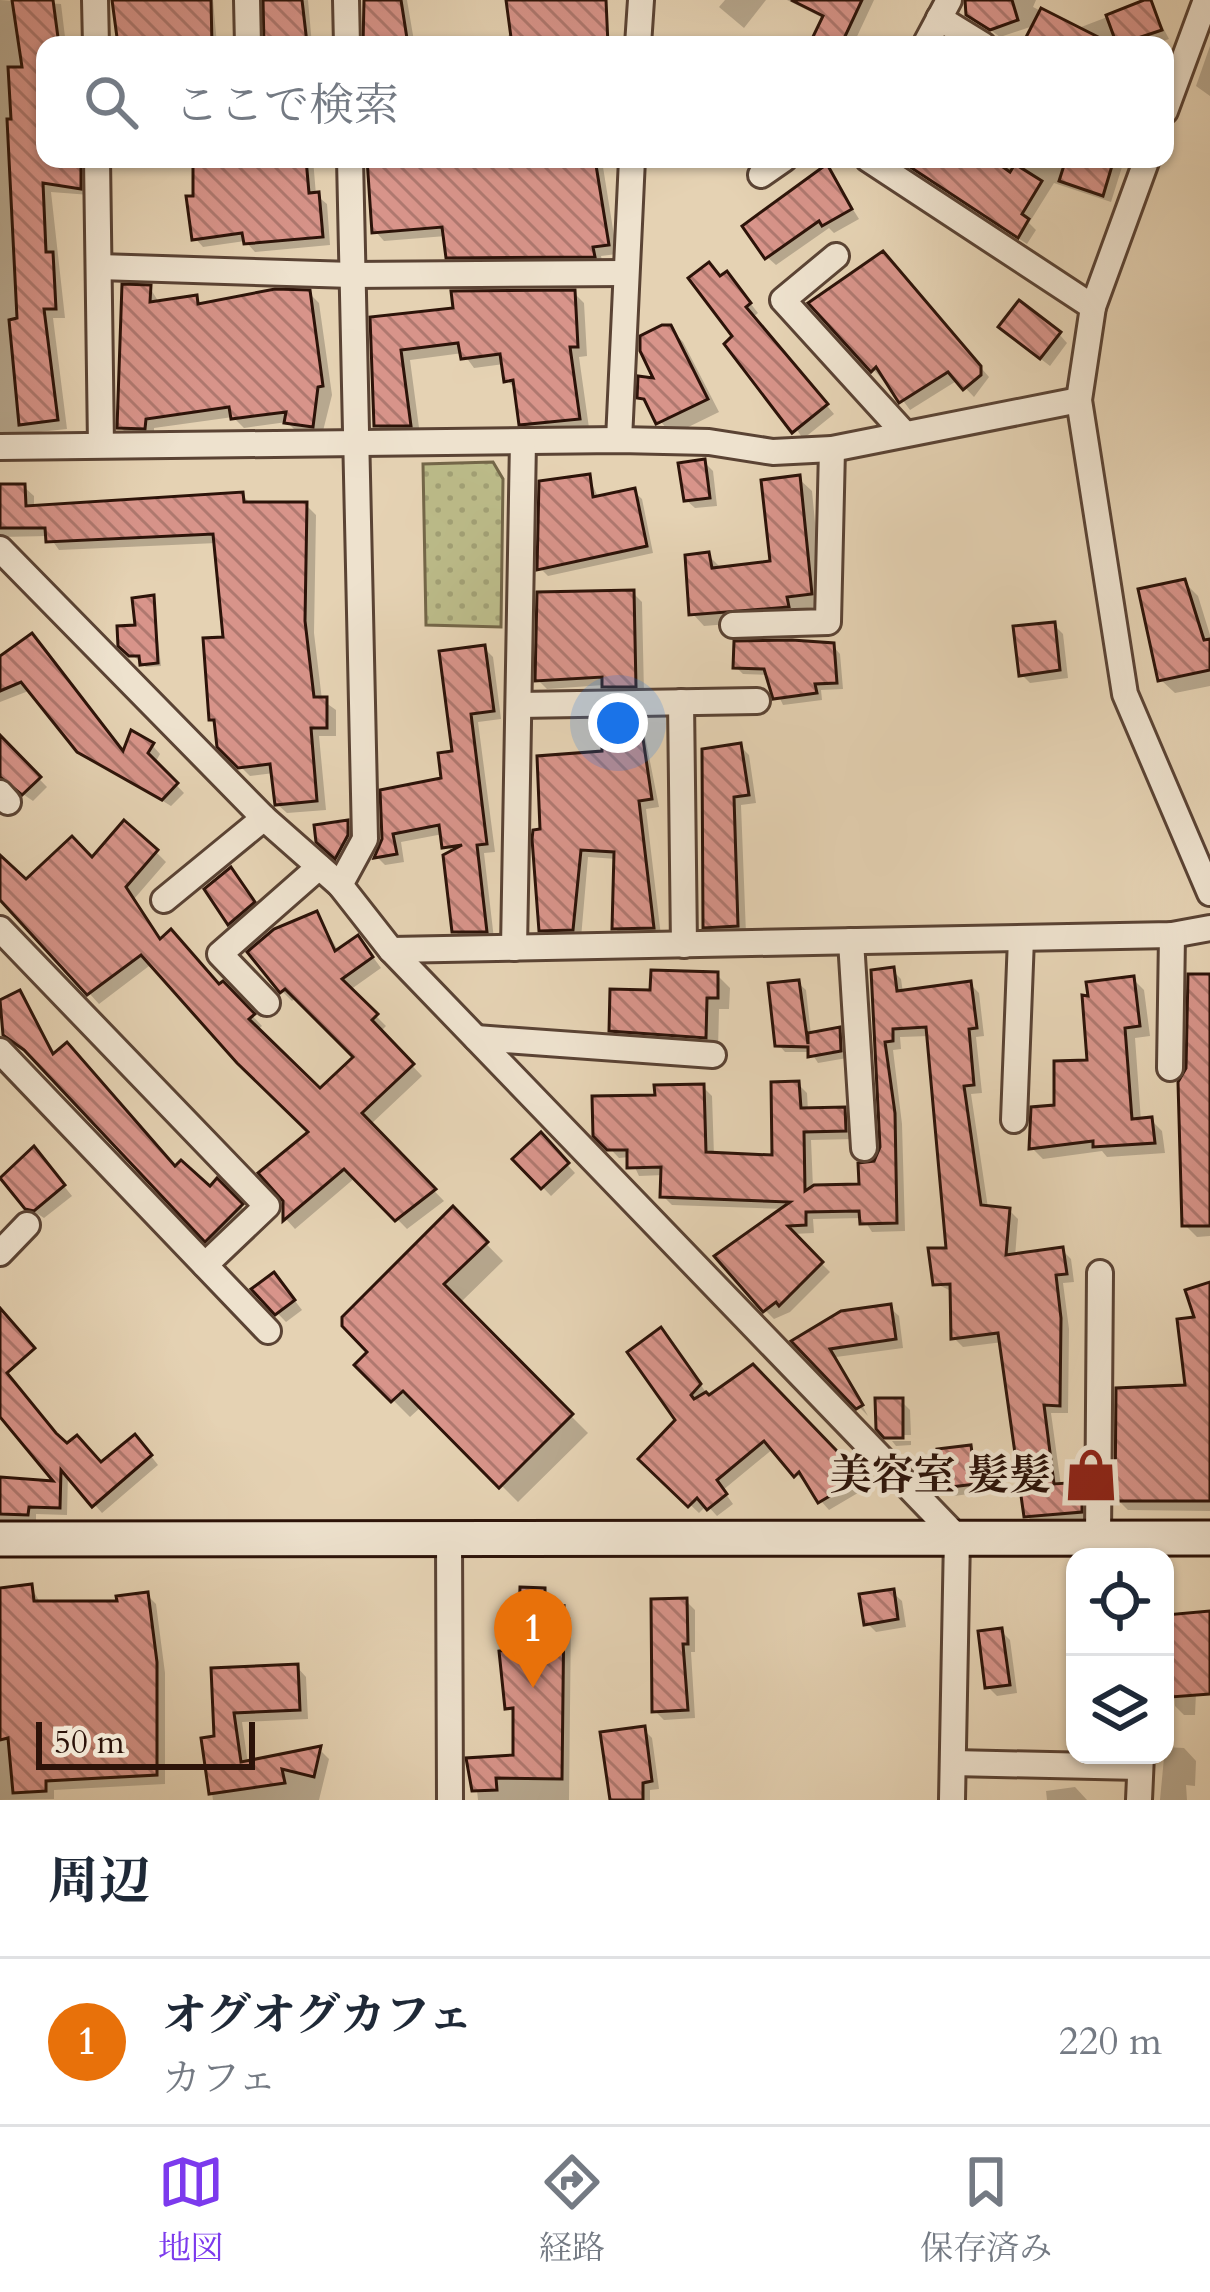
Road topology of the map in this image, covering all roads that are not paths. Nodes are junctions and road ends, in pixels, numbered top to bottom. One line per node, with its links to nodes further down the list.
1 (95, 0): 7 (street)
2 (247, 0): 8 (street)
3 (346, 0): 9 (street)
4 (641, 0): 10 (street)
5 (1206, 0): 13 (street)
6 (944, 9): 11 (street); 12 (street)
7 (96, 36)
8 (248, 36)
9 (347, 36)
10 (639, 36)
11 (930, 36)
12 (973, 36)
13 (1174, 87)
14 (98, 168): 22 (street)
15 (350, 168): 24 (street)
16 (631, 168): 23 (street)
17 (771, 168): 20 (street)
18 (882, 168): 25 (street)
19 (1145, 168): 25 (street)
20 (761, 175)
21 (836, 256): 27 (street)
22 (99, 267): 24 (street); 31 (street)
23 (624, 273): 24 (street); 28 (street)
24 (352, 275): 30 (street)
25 (1093, 307): 26 (street)
26 (1079, 400): 27 (street); 42 (street)
27 (905, 434): 33 (street)
28 (619, 440): 29 (street); 33 (street)
29 (523, 441): 30 (street); 38 (street)
30 (355, 443): 31 (street); 41 (street)
31 (101, 446): 32 (street)
32 (0, 447)
33 (832, 448): 35 (street)
34 (0, 549): 39 (street)
35 (733, 625)
36 (757, 701): 37 (street)
37 (681, 702): 38 (street); 49 (street)
38 (519, 706): 50 (street)
39 (264, 818): 40 (street); 43 (street)
40 (319, 867): 41 (street); 52 (street)
41 (340, 886): 51 (street)
42 (1210, 893)
43 (164, 900)
44 (1210, 928): 46 (street)
45 (0, 929): 61 (street)
46 (1172, 935): 47 (street); 56 (street)
47 (1021, 938): 48 (street); 57 (street)
48 (851, 941): 49 (street); 58 (street)
49 (684, 945): 50 (street)
50 (514, 948): 51 (street)
51 (391, 950): 53 (street)
52 (267, 1003)
53 (476, 1038): 55 (street); 64 (street)
54 (0, 1051): 61 (street)
55 (713, 1055)
56 (1170, 1068)
57 (1014, 1120)
58 (863, 1148)
59 (27, 1226): 60 (street)
60 (0, 1253)
61 (205, 1265): 63 (street)
62 (1100, 1273): 68 (street)
63 (268, 1331)
64 (957, 1537): 67 (street); 68 (street); 71 (street)
65 (1210, 1538): 69 (street)
66 (0, 1539): 67 (street)
67 (449, 1539): 73 (street)
68 (1097, 1539): 69 (street)
69 (1146, 1548)
70 (1066, 1762): 71 (street)
71 (953, 1763): 74 (street)
72 (1140, 1764): 75 (street)
73 (450, 1800)
74 (952, 1800)
75 (1138, 1800)

